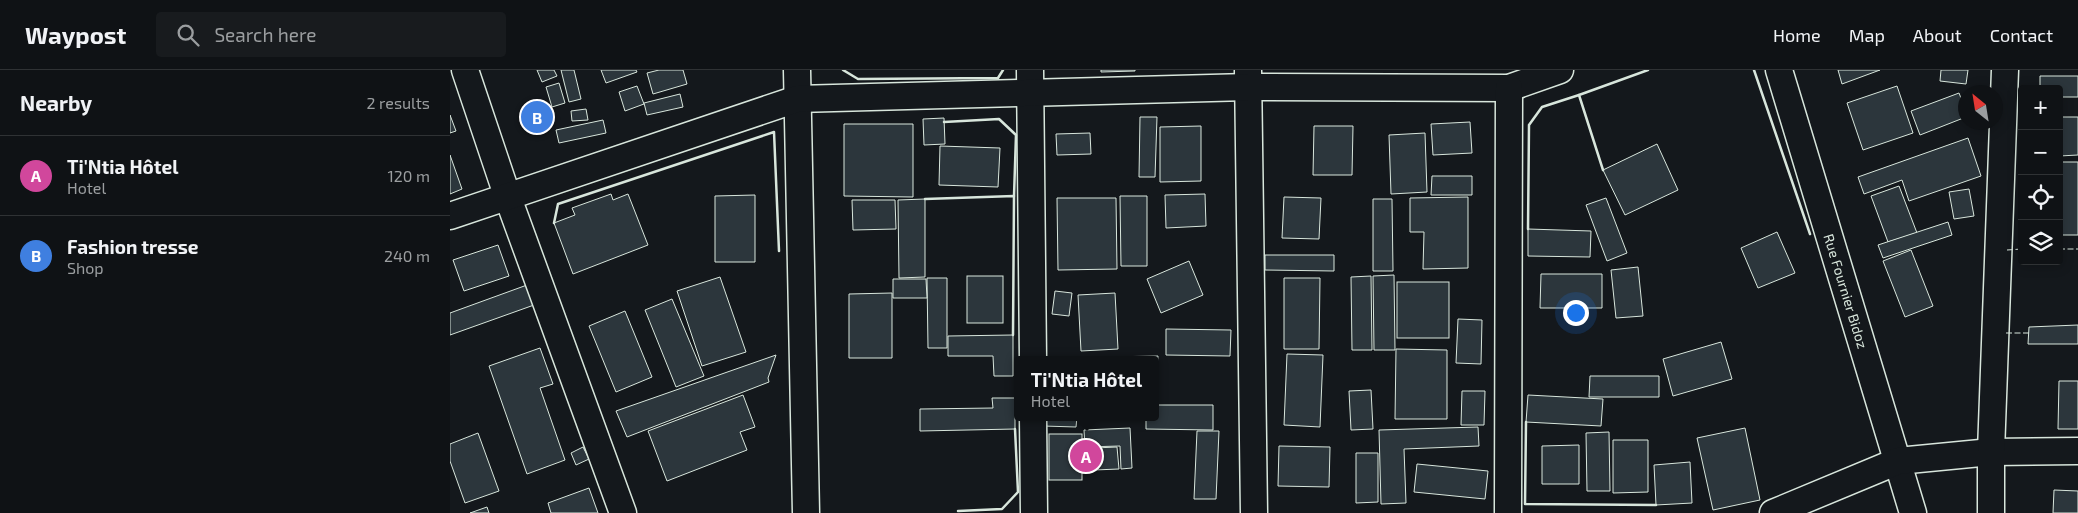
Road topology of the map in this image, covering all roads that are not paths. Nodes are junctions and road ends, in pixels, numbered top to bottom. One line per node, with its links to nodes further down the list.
1 (464, 70): 10 (street)
2 (797, 70): 9 (street)
3 (1560, 70): 8 (street)
4 (1779, 70): 16 (street, Rue Fournier Bidoz)
5 (2005, 70): 15 (street)
6 (1248, 79): 7 (street); 8 (street); 20 (street)
7 (1030, 81): 9 (street); 12 (street)
8 (1509, 88): 21 (street)
9 (797, 99): 10 (street); 18 (street)
10 (506, 195): 11 (street); 17 (street)
11 (450, 216)
12 (1033, 356)
13 (1033, 421): 19 (street)
14 (2078, 451): 15 (street)
15 (1991, 452): 16 (street); 24 (street)
16 (1898, 461): 22 (street); 23 (street, Rue Fournier Bidoz)
17 (623, 513)
18 (806, 513)
19 (1034, 513)
20 (1254, 513)
21 (1508, 513)
22 (1773, 513)
23 (1913, 513)
24 (1992, 513)

